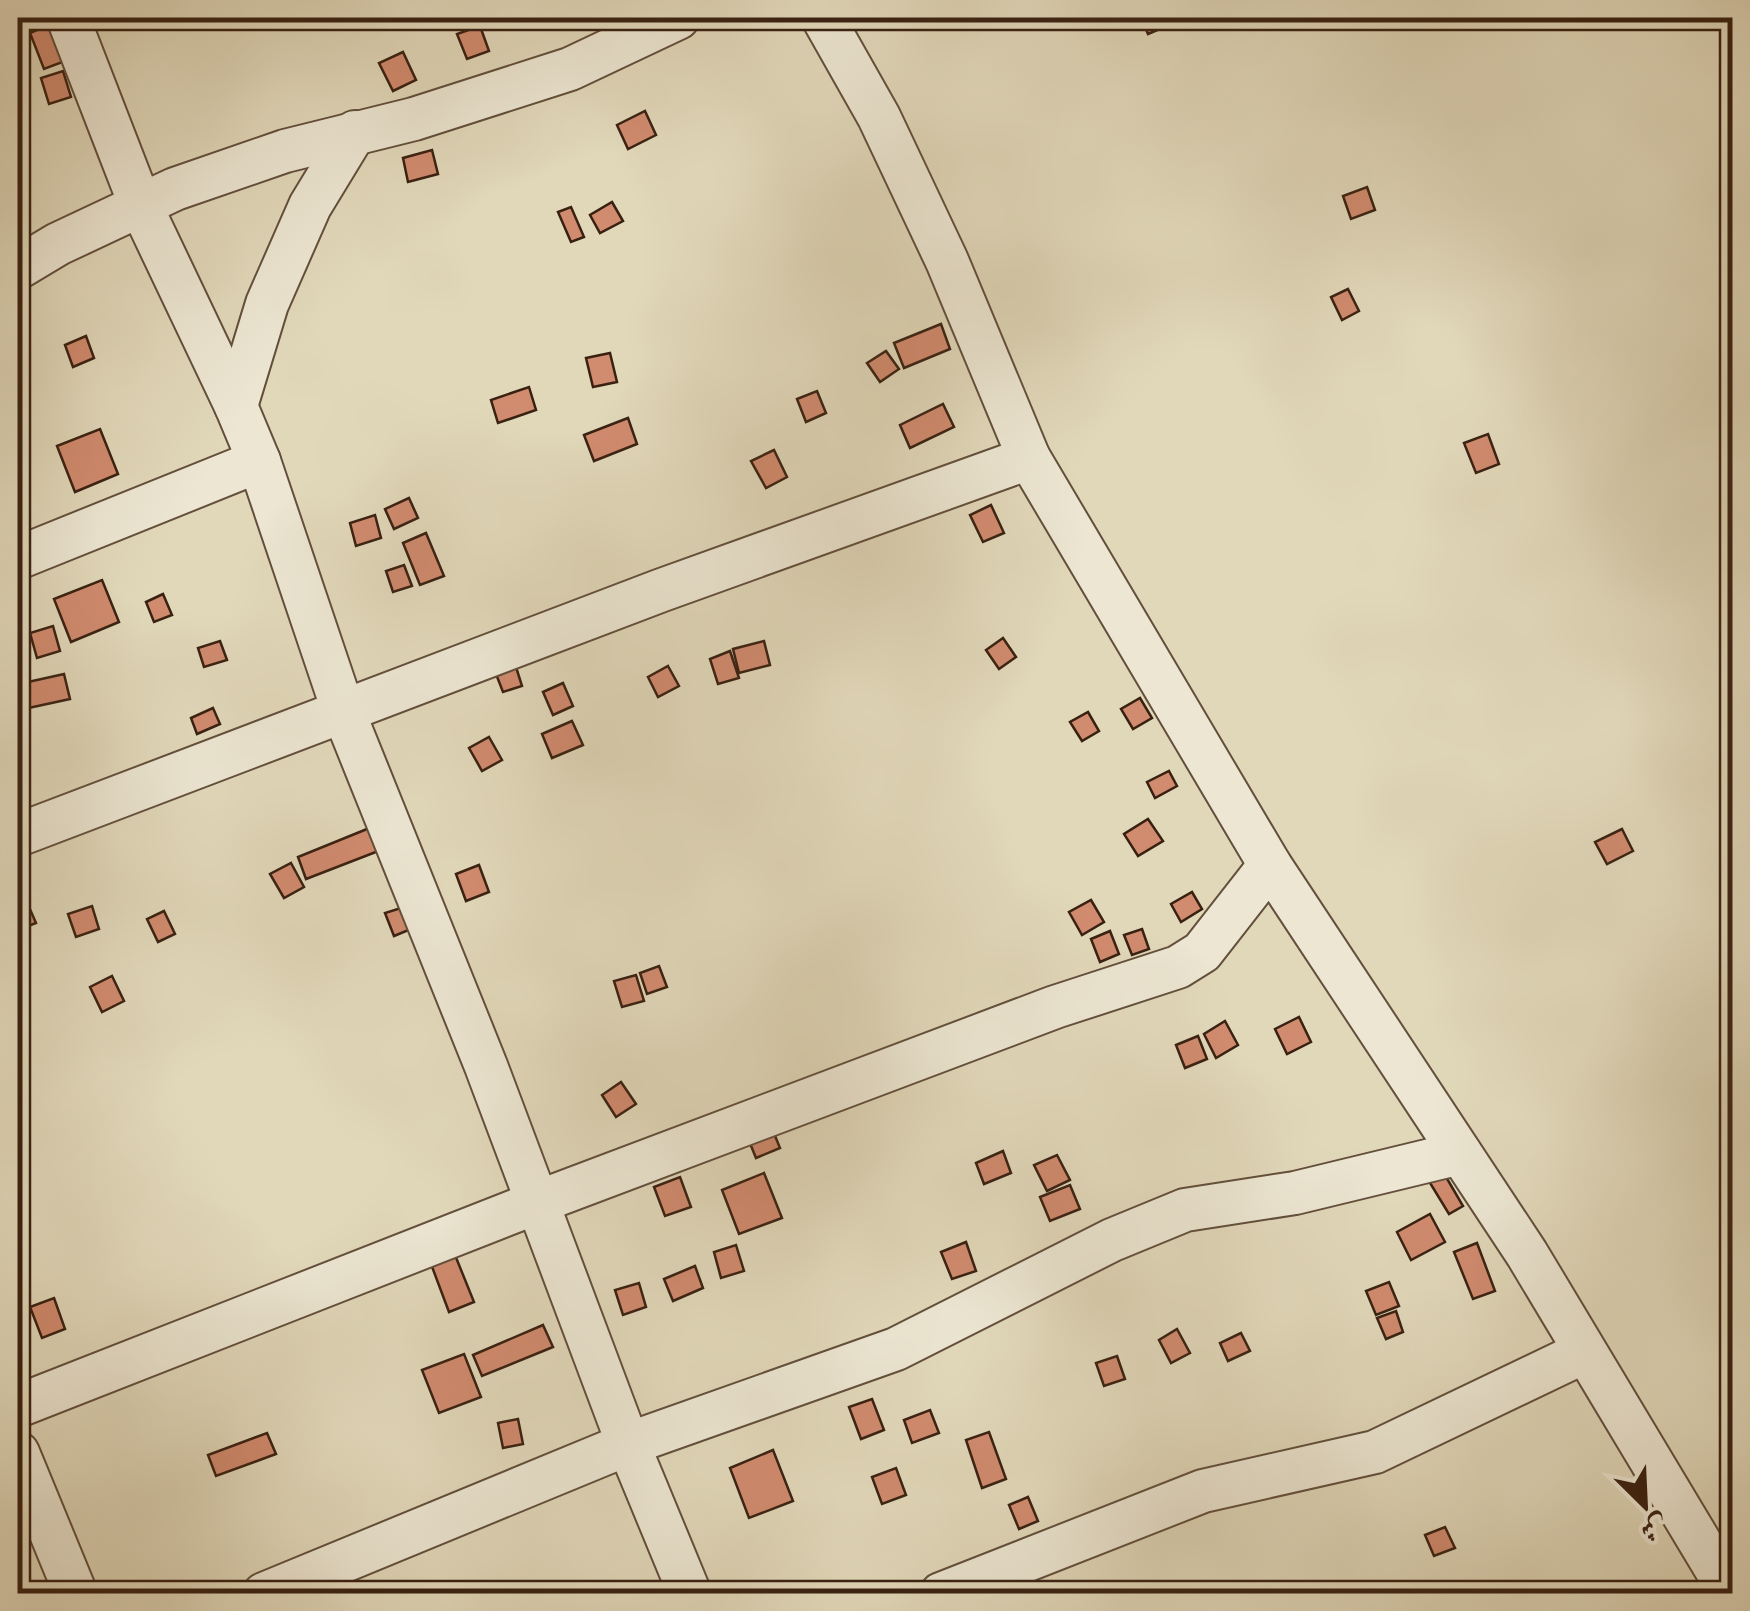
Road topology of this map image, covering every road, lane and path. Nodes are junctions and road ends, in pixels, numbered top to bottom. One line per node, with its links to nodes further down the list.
1 (68, 18): 5 (street)
2 (678, 18): 4 (street)
3 (823, 18): 8 (street)
4 (355, 132): 5 (street); 7 (street)
5 (140, 204): 6 (street); 7 (street)
6 (18, 268)
7 (236, 406): 9 (street)
8 (1029, 458): 11 (street); 13 (street)
9 (258, 461): 10 (street); 11 (street)
10 (18, 558)
11 (344, 712): 12 (street); 15 (street)
12 (18, 835)
13 (1270, 865): 14 (street); 15 (street)
14 (1460, 1152): 16 (street); 18 (street)
15 (538, 1202): 17 (street); 18 (street)
16 (1584, 1352): 23 (street); 24 (street)
17 (18, 1406)
18 (628, 1444): 21 (street); 22 (street)
19 (18, 1453): 20 (street)
20 (76, 1594)
21 (264, 1594)
22 (690, 1594)
23 (941, 1594)
24 (1731, 1594)

